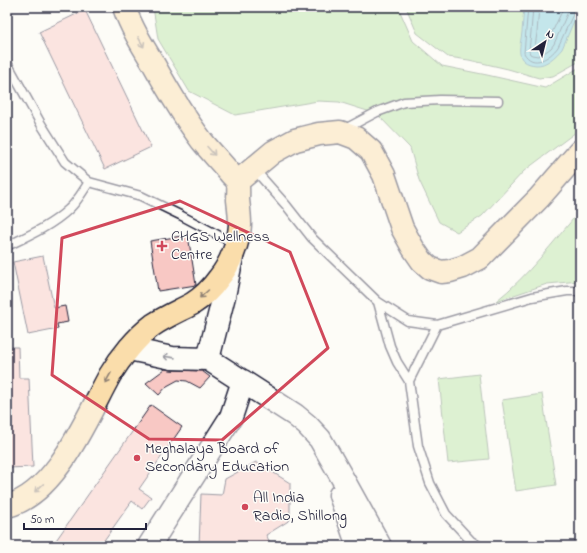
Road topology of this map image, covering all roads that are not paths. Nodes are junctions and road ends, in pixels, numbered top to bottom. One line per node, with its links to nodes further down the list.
1 (124, 7): 6 (main road, one-way to 6)
2 (7, 63): 7 (lane)
3 (498, 101): 4 (lane)
4 (340, 132): 5 (main road); 6 (main road)
5 (580, 151)
6 (246, 175): 9 (main road); 11 (lane)
7 (89, 182): 8 (lane); 9 (lane)
8 (7, 246)
9 (235, 248): 13 (main road, one-way to 13); 14 (street)
10 (580, 291): 12 (lane)
11 (378, 302): 12 (lane); 16 (lane)
12 (437, 325): 16 (lane)
13 (129, 349): 14 (street, one-way to 13); 18 (main road, one-way to 18)
14 (208, 359): 15 (street)
15 (243, 381): 17 (street); 19 (street)
16 (409, 381): 22 (lane)
17 (330, 456): 20 (street); 21 (street)
18 (7, 506)
19 (149, 546)
20 (358, 546)
21 (380, 546)
22 (479, 546)

